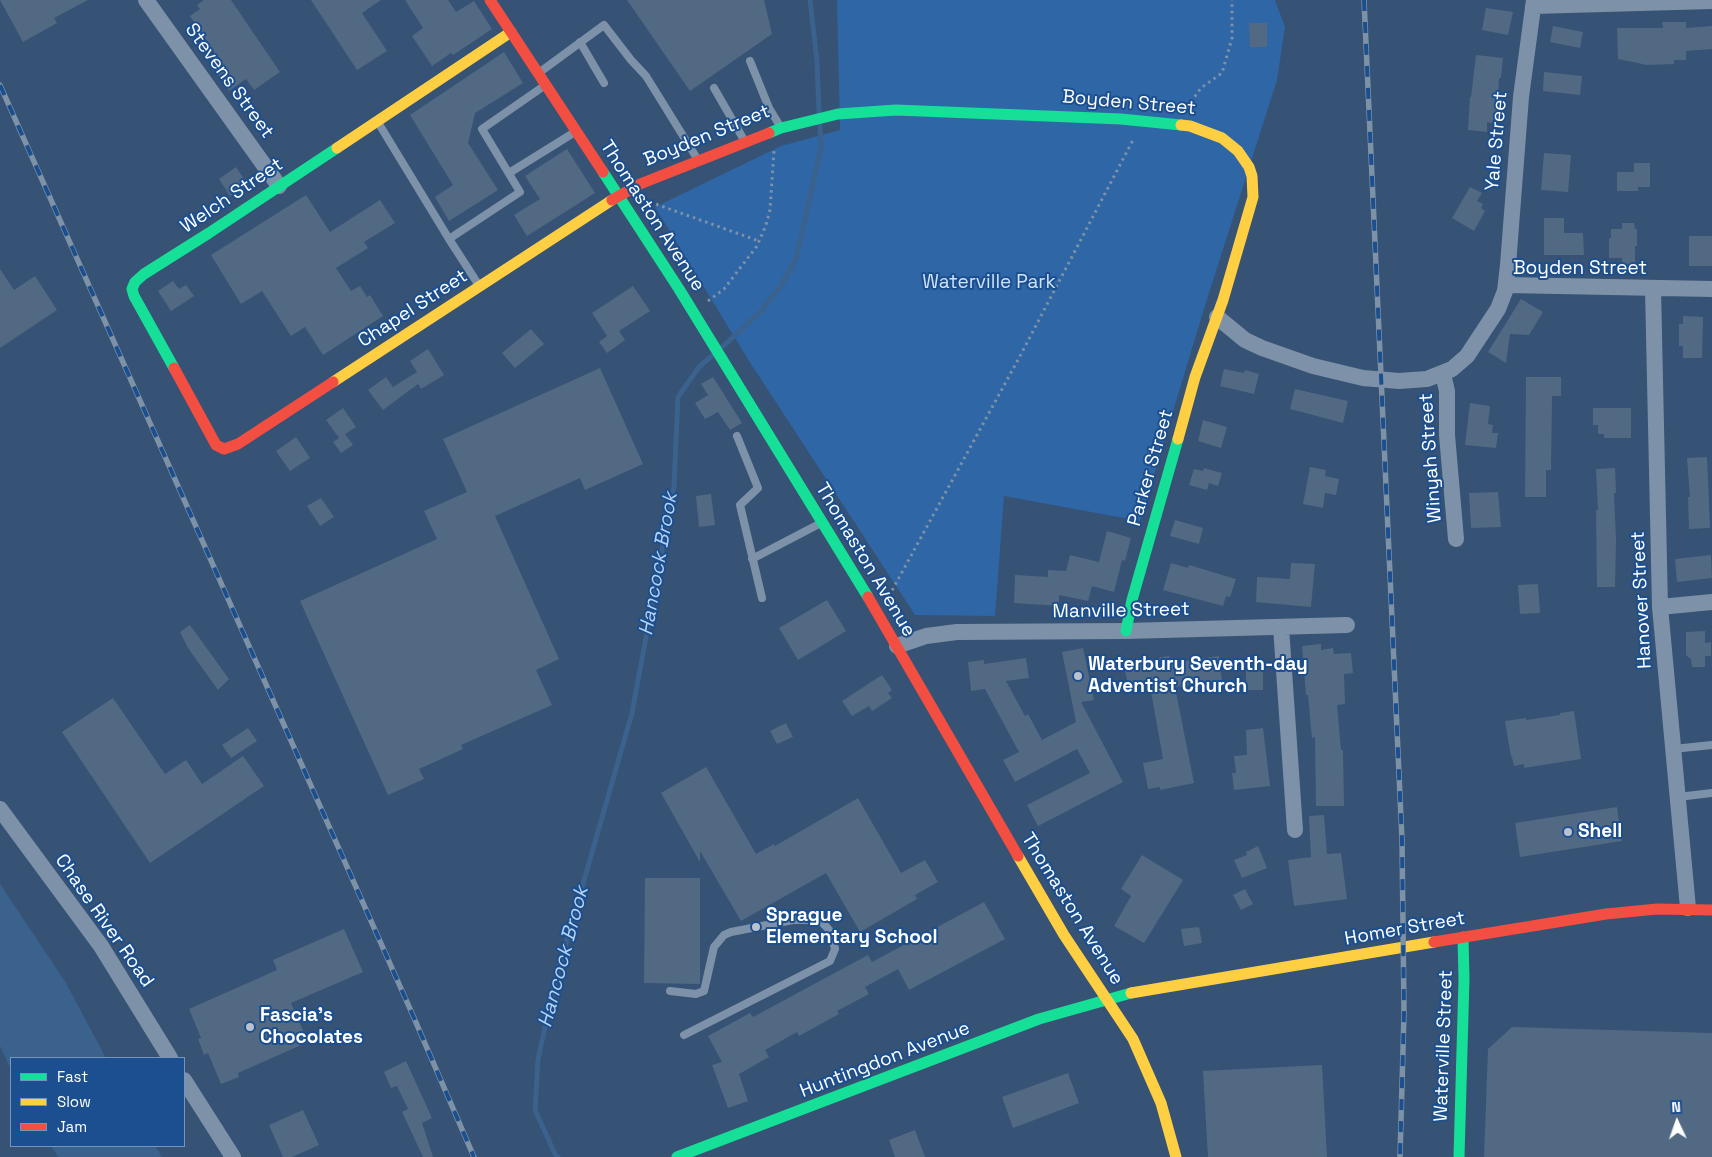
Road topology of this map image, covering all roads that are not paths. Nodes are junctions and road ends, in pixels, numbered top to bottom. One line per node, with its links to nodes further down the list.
1 (146, 0): 18 (street, Stevens Street)
2 (490, 0): 5 (street, Thomaston Avenue)
3 (1712, 0): 4 (street)
4 (1534, 3): 21 (street, Yale Street)
5 (511, 32): 8 (street, Thomaston Avenue); 12 (street, Welch Street)
6 (580, 42): 8 (lane); 9 (lane); 16 (lane)
7 (750, 61): 13 (lane)
8 (538, 73): 10 (street, Thomaston Avenue)
9 (604, 83)
10 (546, 84): 14 (street, Thomaston Avenue); 17 (lane)
11 (714, 88): 15 (lane)
12 (377, 121): 18 (street, Welch Street); 20 (lane)
13 (781, 128): 15 (street, Boyden Street); 25 (street, Boyden Street)
14 (576, 131): 17 (lane); 19 (street, Thomaston Avenue)
15 (745, 142): 16 (street, Boyden Street)
16 (699, 161): 19 (street, Boyden Street)
17 (508, 174): 20 (lane)
18 (279, 186): 28 (street, Welch Street)
19 (619, 195): 22 (street, Chapel Street); 29 (street, Thomaston Avenue)
20 (449, 239): 22 (lane)
21 (1506, 285): 23 (street, Boyden Street); 26 (street, Boyden Street)
22 (479, 286): 28 (street, Chapel Street)
23 (1653, 289): 24 (street, Boyden Street); 34 (street, Hanover Street)
24 (1712, 289)
25 (1217, 317): 26 (street, Boyden Street); 37 (street, Parker Street)
26 (1443, 374): 30 (street, Winyah Street)
27 (737, 436): 31 (lane)
28 (224, 449)
29 (822, 522): 31 (lane); 38 (street, Thomaston Avenue)
30 (1456, 540)
31 (752, 559): 32 (lane)
32 (762, 598)
33 (1712, 602): 34 (street)
34 (1660, 608): 40 (street, Hanover Street)
35 (1347, 625): 36 (street, Manville Street)
36 (1281, 627): 37 (street, Manville Street); 44 (street)
37 (1126, 631): 38 (street, Manville Street)
38 (897, 646): 49 (street, Thomaston Avenue)
39 (1712, 745): 40 (lane)
40 (1673, 749): 42 (street, Hanover Street)
41 (1712, 793): 42 (lane)
42 (1678, 797): 45 (street, Hanover Street)
43 (0, 809): 51 (street, Chase River Road)
44 (1295, 830)
45 (1688, 908): 46 (street, Homer Street); 47 (street, Homer Street)
46 (1712, 910)
47 (1463, 937): 49 (street, Homer Street); 56 (street, Waterville Street)
48 (670, 991): 50 (lane)
49 (1106, 998): 54 (street, Huntingdon Avenue); 55 (street, Thomaston Avenue)
50 (684, 1035)
51 (169, 1057)
52 (185, 1082): 53 (street)
53 (233, 1157)
54 (677, 1157)
55 (1176, 1157)
56 (1459, 1157)

